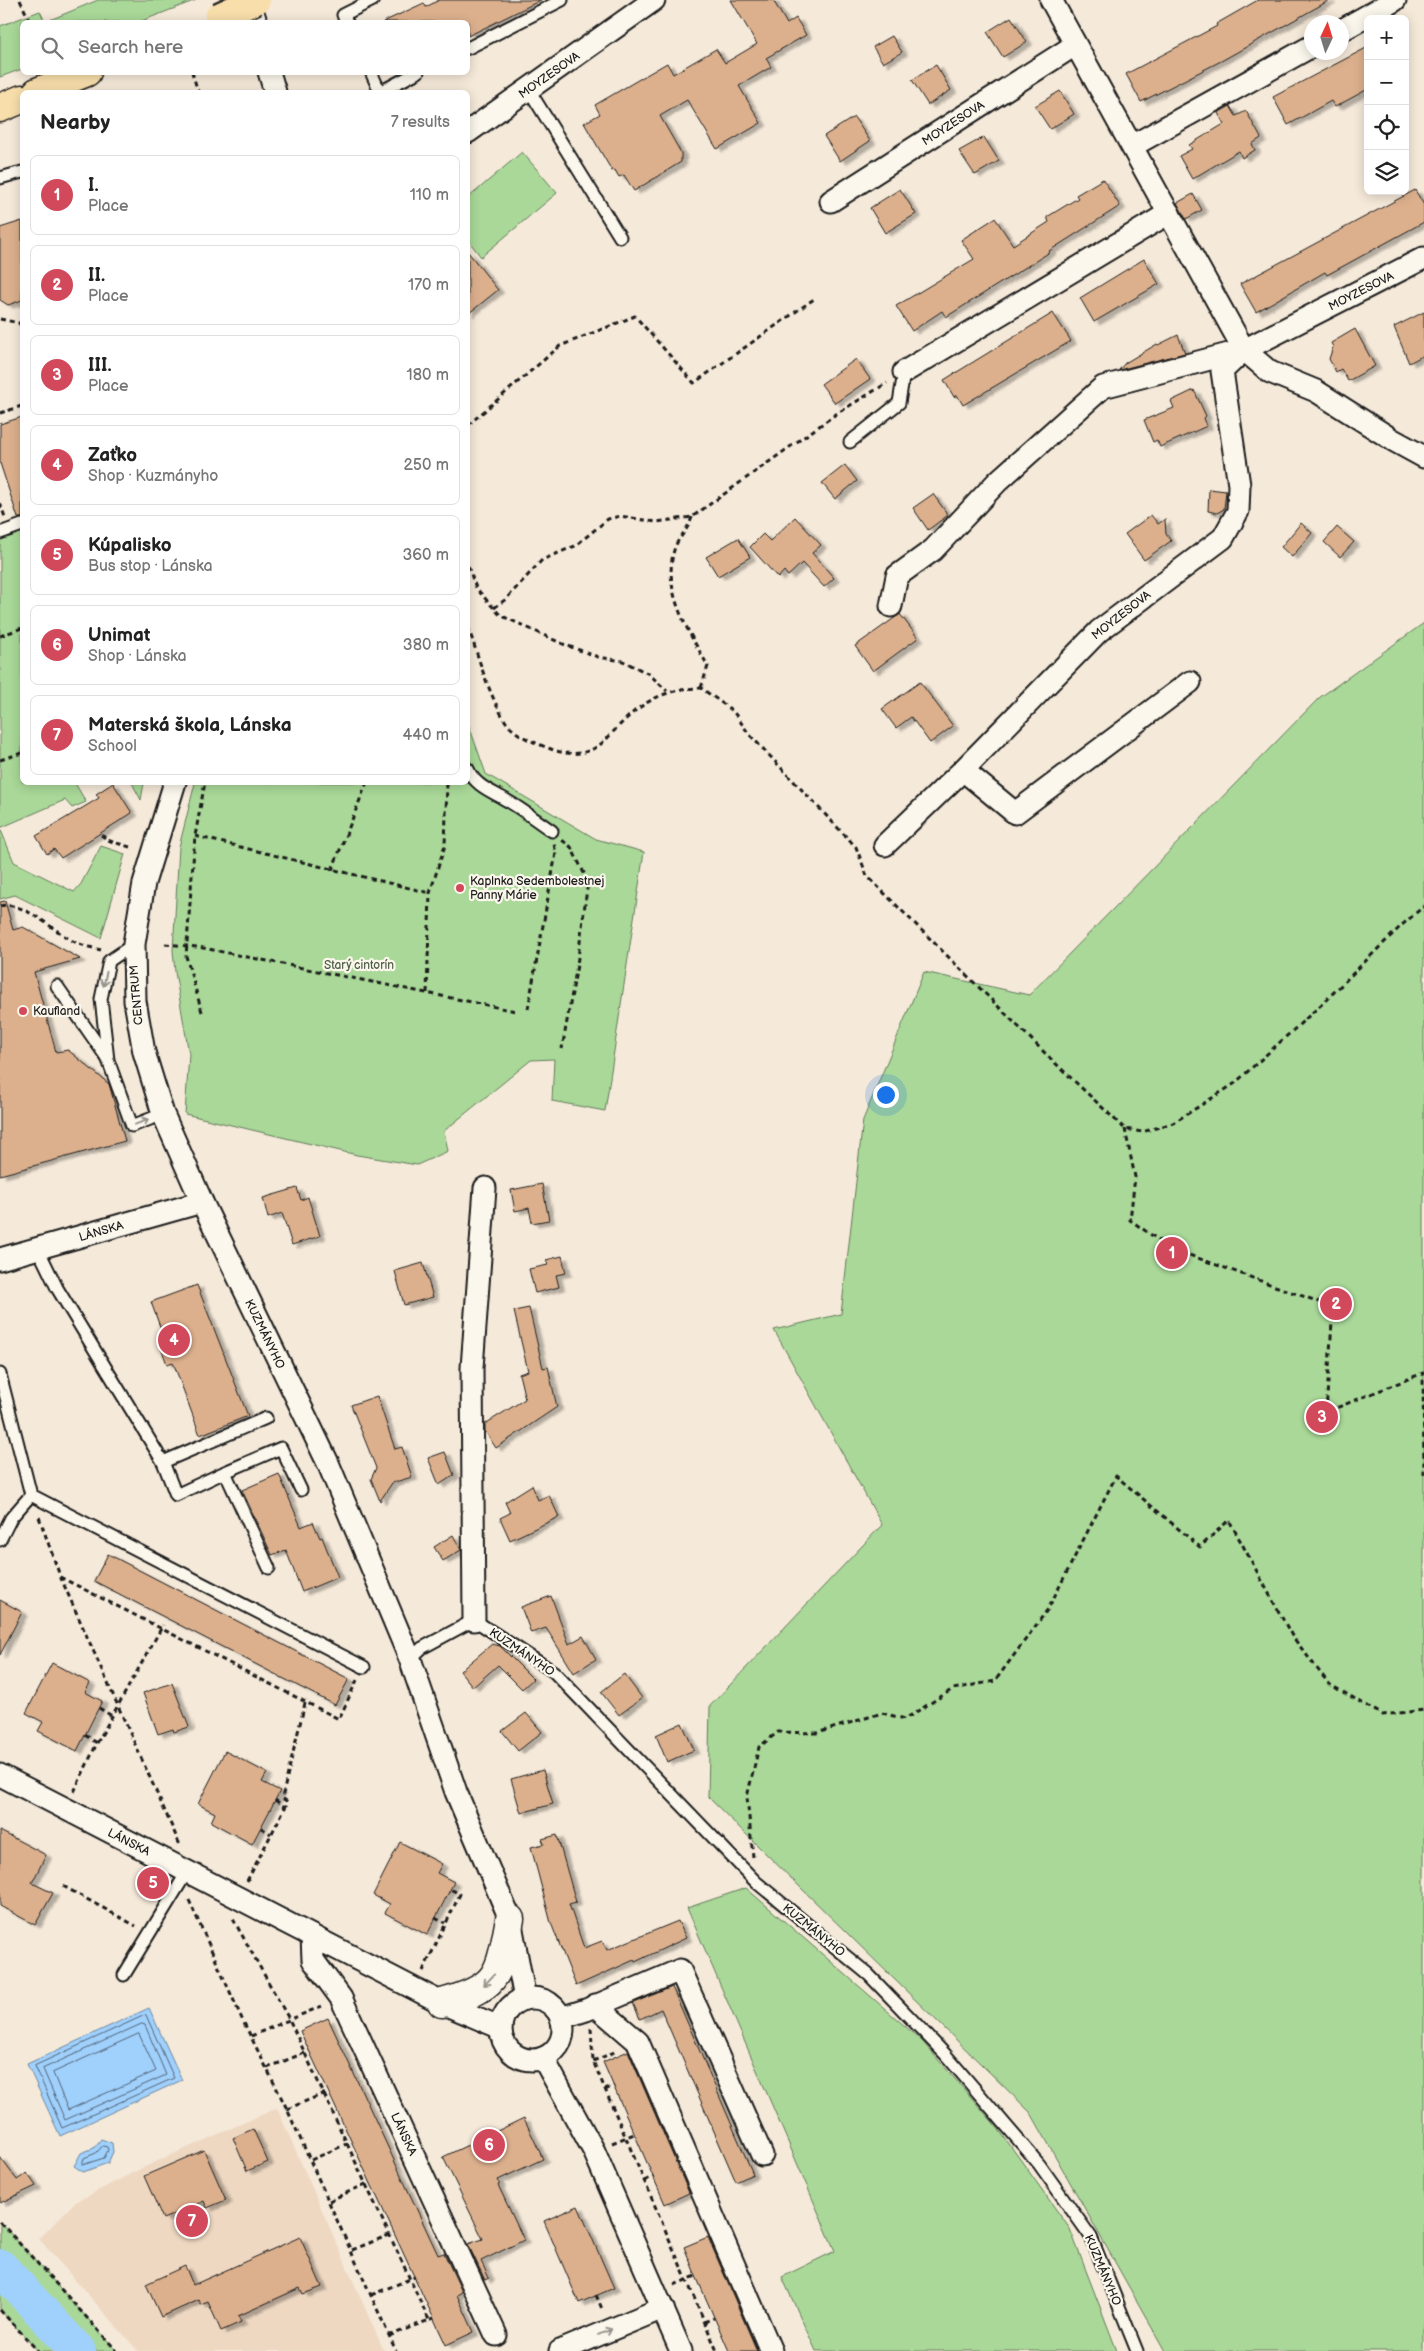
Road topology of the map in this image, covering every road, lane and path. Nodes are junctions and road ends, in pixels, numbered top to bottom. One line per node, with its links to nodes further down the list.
1 (20, 0): 9 (path)
2 (249, 0): 11 (street)
3 (256, 0): 10 (main road, bridge)
4 (373, 0): 12 (lane)
5 (562, 0): 15 (lane)
6 (654, 0): 27 (street, MOYZESOVA)
7 (1051, 0): 14 (street)
8 (1395, 0): 13 (street)
9 (29, 20)
10 (212, 20)
11 (255, 20)
12 (346, 20)
13 (1349, 26)
14 (1075, 45): 31 (street); 34 (street, MOYZESOVA)
15 (470, 47)
16 (1304, 50): 31 (street)
17 (79, 75): 22 (main road)
18 (193, 75): 23 (path)
19 (270, 75): 24 (street)
20 (372, 75): 25 (lane)
21 (412, 75): 26 (lane)
22 (42, 90)
23 (197, 90)
24 (274, 90)
25 (379, 90)
26 (384, 90)
27 (529, 90): 30 (street, MOYZESOVA); 36 (lane)
28 (20, 99): 29 (main road)
29 (0, 108)
30 (470, 131)
31 (1132, 146): 35 (street)
32 (20, 173): 33 (lane)
33 (0, 178)
34 (831, 201)
35 (1169, 213): 41 (street); 42 (street)
36 (620, 237)
37 (1424, 258): 41 (street, MOYZESOVA)
38 (814, 299): 45 (path)
39 (0, 319): 40 (path)
40 (20, 322)
41 (1244, 350): 47 (street); 52 (street, MOYZESOVA); 62 (street, MOYZESOVA)
42 (904, 372): 46 (lane); 48 (path)
43 (20, 407): 44 (path)
44 (0, 413)
45 (470, 423)
46 (850, 442)
47 (1424, 456)
48 (692, 517): 53 (path); 58 (path)
49 (20, 526): 50 (lane)
50 (0, 533)
51 (470, 572): 53 (path)
52 (891, 606)
53 (494, 608): 59 (path)
54 (20, 629): 56 (path)
55 (470, 633): 59 (path)
56 (0, 636)
57 (1190, 682): 62 (street)
58 (700, 688): 59 (path); 89 (path)
59 (667, 691)
60 (20, 753): 61 (path)
61 (0, 760)
62 (962, 770): 71 (street, MOYZESOVA)
63 (470, 774): 68 (lane)
64 (174, 785): 77 (street, CENTRUM)
65 (204, 785): 70 (path)
66 (366, 785): 73 (path)
67 (447, 785): 74 (path)
68 (552, 831): 83 (path); 86 (path)
69 (101, 835): 72 (path)
70 (195, 836): 73 (path); 79 (path)
71 (885, 845)
72 (130, 847)
73 (332, 870): 74 (path)
74 (430, 893): 82 (path)
75 (0, 906): 80 (path)
76 (1424, 906): 89 (path)
77 (134, 944): 87 (lane, one-way to 87); 88 (street, CENTRUM)
78 (165, 944): 79 (path)
79 (186, 946): 82 (path); 85 (path)
80 (104, 951)
81 (57, 986): 87 (lane)
82 (427, 994): 84 (path)
83 (528, 1010)
84 (516, 1011)
85 (202, 1012)
86 (562, 1049)
87 (108, 1060): 88 (lane, one-way to 88)
88 (163, 1114): 91 (street, CENTRUM)
89 (1125, 1129): 98 (path)
90 (485, 1188): 104 (street)
91 (202, 1202): 92 (street, LÁNSKA); 106 (street, KUZMÁNYHO)
92 (38, 1249): 93 (street, LÁNSKA); 96 (lane)
93 (0, 1259)
94 (0, 1374): 100 (lane)
95 (266, 1418): 96 (lane)
96 (163, 1462): 97 (lane)
97 (225, 1472): 99 (lane); 102 (lane)
98 (1424, 1475)
99 (301, 1490)
100 (31, 1495): 101 (lane); 103 (path); 107 (lane)
101 (0, 1540)
102 (269, 1568)
103 (60, 1576): 105 (path); 109 (path)
104 (474, 1620): 106 (lane); 122 (lane, KUZMÁNYHO)
105 (162, 1627): 108 (path); 109 (path)
106 (410, 1659): 129 (street, KUZMÁNYHO)
107 (364, 1667): 108 (path)
108 (306, 1701): 118 (path)
109 (117, 1706): 112 (path); 121 (path)
110 (99, 1708): 112 (path)
111 (1424, 1710): 122 (path)
112 (112, 1716): 114 (path)
113 (85, 1735): 114 (path)
114 (96, 1743): 117 (path)
115 (0, 1775): 117 (street, LÁNSKA)
116 (275, 1800): 118 (path)
117 (62, 1807): 121 (street, LÁNSKA)
118 (285, 1807): 120 (path)
119 (261, 1828): 120 (path)
120 (271, 1834): 123 (path)
121 (185, 1862): 131 (lane); 132 (street, LÁNSKA)
122 (756, 1882): 185 (lane, KUZMÁNYHO)
123 (246, 1883)
124 (63, 1886): 131 (path)
125 (450, 1889): 130 (path)
126 (186, 1894): 142 (path)
127 (232, 1918): 140 (path)
128 (435, 1918): 130 (path)
129 (510, 1919): 136 (street, KUZMÁNYHO); 137 (street, one-way to 137)
130 (445, 1923): 134 (path)
131 (150, 1934): 133 (lane)
132 (312, 1936): 135 (street, LÁNSKA); 137 (street, LÁNSKA)
133 (124, 1975)
134 (421, 1976)
135 (341, 1998): 140 (path); 176 (street, LÁNSKA)
136 (525, 1999): 139 (street); 141 (street)
137 (442, 2003): 141 (street, LÁNSKA)
138 (593, 2014): 139 (street); 147 (path); 154 (street); 184 (street)
139 (561, 2018): 144 (street)
140 (289, 2019): 142 (path); 143 (path)
141 (501, 2028): 144 (street)
142 (251, 2036): 145 (path)
143 (307, 2052): 145 (path); 148 (path)
144 (543, 2058): 169 (street)
145 (267, 2068): 149 (path)
146 (614, 2086): 147 (path)
147 (605, 2090): 151 (path)
148 (326, 2093): 149 (path); 152 (path)
149 (288, 2109): 155 (path)
150 (634, 2134): 151 (path)
151 (625, 2137): 153 (path); 157 (path)
152 (350, 2143): 155 (path); 158 (path)
153 (608, 2144)
154 (762, 2155)
155 (311, 2160): 159 (path)
156 (653, 2178): 157 (path)
157 (644, 2181): 165 (path)
158 (369, 2183): 159 (path); 161 (path)
159 (329, 2201): 162 (path)
160 (0, 2222): 179 (path)
161 (392, 2234): 162 (path); 164 (path)
162 (352, 2250): 167 (path)
163 (696, 2276): 165 (path)
164 (412, 2278): 167 (path); 174 (path)
165 (686, 2280): 166 (path); 175 (path)
166 (672, 2286)
167 (371, 2295): 177 (path)
168 (596, 2295): 173 (path)
169 (663, 2308): 181 (street, one-way to 169); 182 (street)
170 (0, 2310): 178 (path)
171 (434, 2318): 174 (path)
172 (714, 2318): 175 (path)
173 (607, 2319)
174 (429, 2320): 177 (path)
175 (704, 2322): 183 (path)
176 (496, 2335)
177 (390, 2336): 180 (path)
178 (38, 2351)
179 (116, 2351)
180 (396, 2351)
181 (560, 2351)
182 (682, 2351)
183 (717, 2351)
184 (771, 2351)
185 (1137, 2351)

